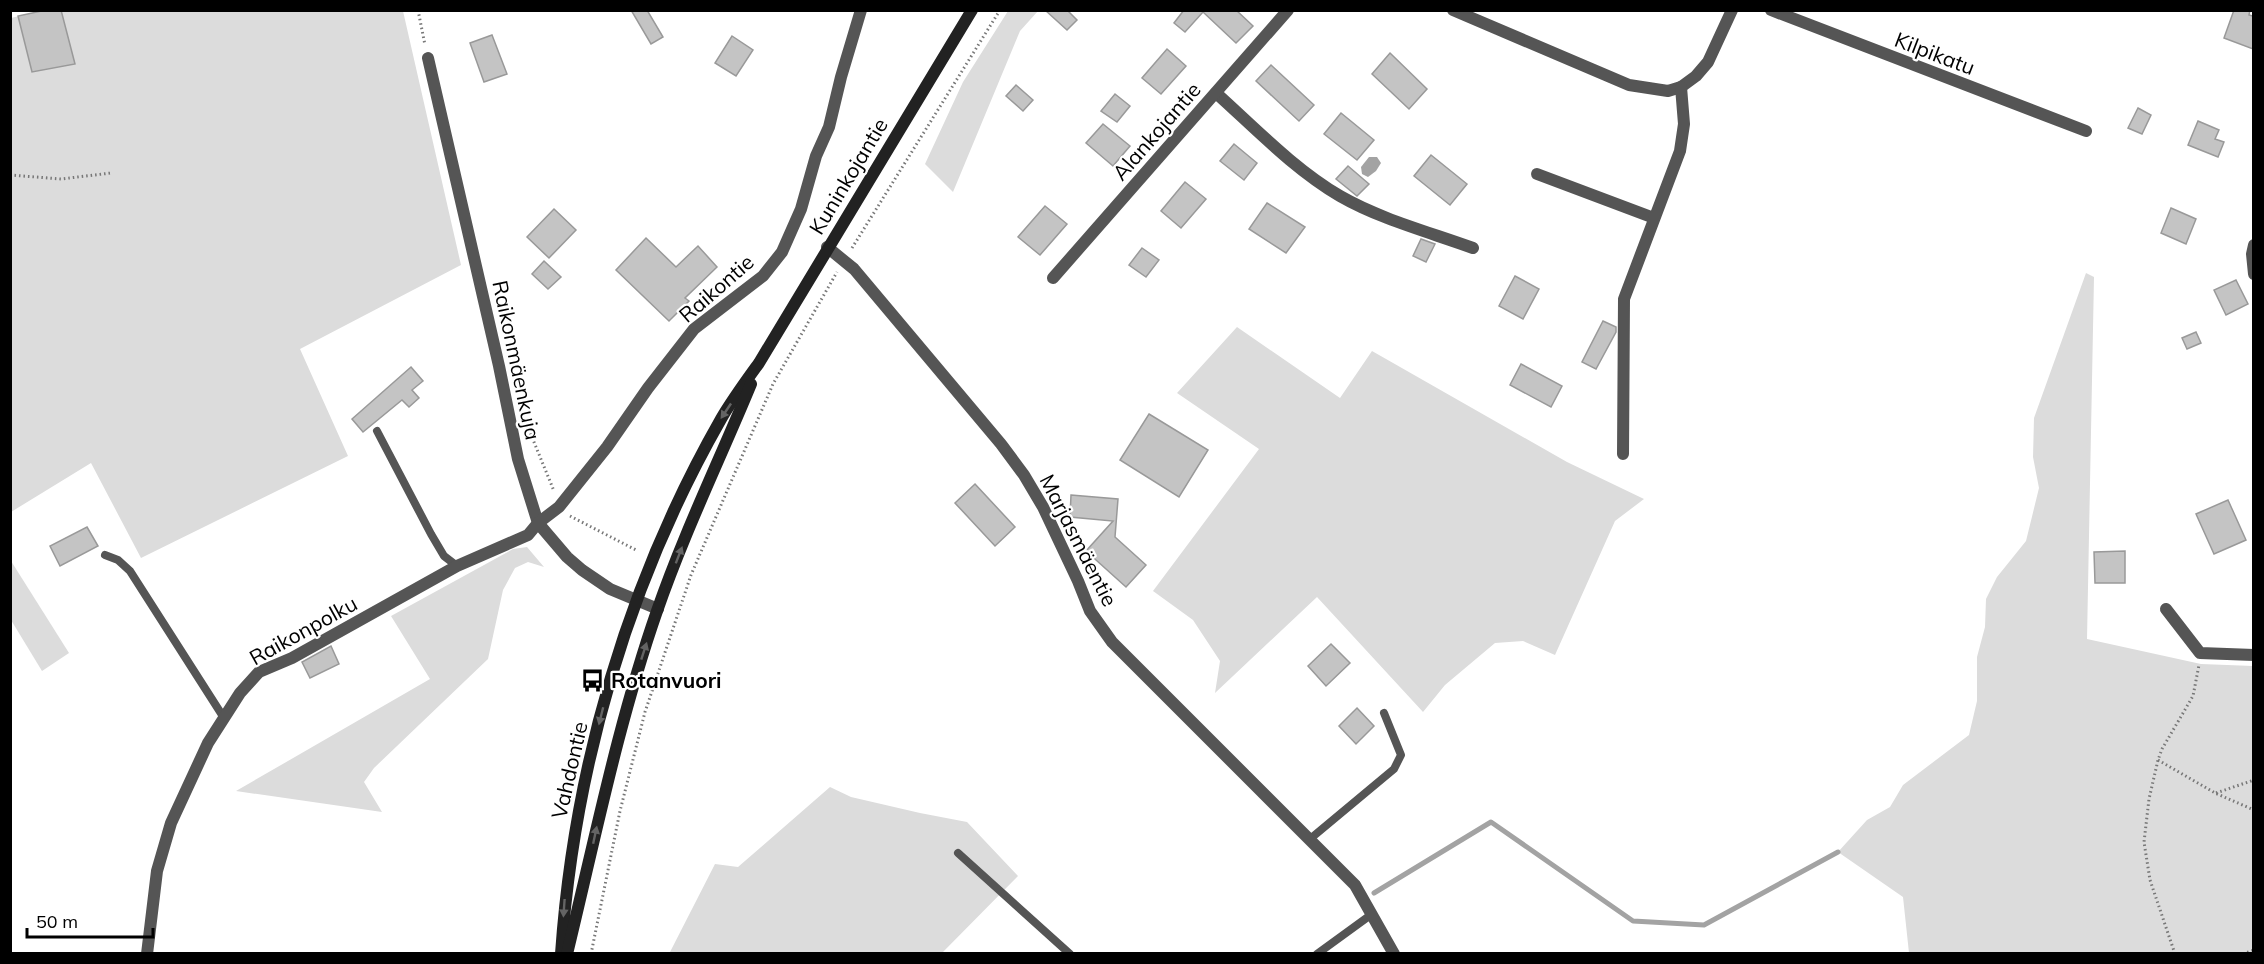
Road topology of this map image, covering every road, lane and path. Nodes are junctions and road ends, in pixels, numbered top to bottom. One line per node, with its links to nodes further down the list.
1 (418, 10): 9 (path)
2 (861, 10): 27 (street, Raikontie)
3 (972, 10): 17 (main road, Kuninkojantie)
4 (1000, 10): 20 (path)
5 (1288, 10): 11 (street, Alankojantie)
6 (1453, 10): 10 (street)
7 (1732, 10): 10 (street)
8 (1771, 10): 12 (street, Kilpikatu)
9 (428, 58): 28 (street, Raikonmäenkuja)
10 (1681, 87): 16 (street)
11 (1215, 93): 18 (street); 22 (street, Alankojantie)
12 (2086, 131)
13 (111, 173): 15 (path)
14 (1537, 174): 16 (street)
15 (10, 175)
16 (1654, 219): 26 (street)
17 (827, 247): 20 (street, Marjasmäentie); 23 (main road, Kuninkojantie)
18 (1473, 248)
19 (2253, 251): 21 (street)
20 (845, 260): 43 (street, Marjasmäentie); 50 (path)
21 (2253, 274)
22 (1053, 278)
23 (759, 363): 32 (main road, Kuninkojantie, one-way to 32); 33 (main road, Kuninkojantie, one-way to 23)
24 (525, 421): 27 (path)
25 (377, 431): 31 (lane)
26 (1623, 454)
27 (559, 507): 28 (street, Raikontie); 29 (path)
28 (538, 523): 31 (street, Raikonpolku); 32 (street, Raikonmäenkuja)
29 (638, 551)
30 (105, 555): 38 (lane)
31 (457, 566): 38 (street, Raikonpolku)
32 (636, 600): 33 (street, Raikonmäenkuja); 48 (main road, Vahdontie, one-way to 48)
33 (658, 609): 49 (main road, Vahdontie, one-way to 33)
34 (2166, 609): 35 (street)
35 (2200, 653): 36 (street); 39 (path)
36 (2253, 656)
37 (1384, 713): 43 (lane)
38 (224, 718): 47 (street, Raikonpolku)
39 (2158, 760): 41 (path); 54 (path)
40 (2253, 780): 41 (path)
41 (2215, 793): 42 (path)
42 (2253, 810)
43 (1310, 839): 45 (street, Marjasmäentie)
44 (958, 853): 51 (lane)
45 (1372, 914): 52 (lane); 53 (street, Marjasmäentie)
46 (2253, 950): 55 (path)
47 (147, 954)
48 (561, 954)
49 (567, 954)
50 (591, 954)
51 (1070, 954)
52 (1317, 954)
53 (1394, 954)
54 (2175, 954)
55 (2243, 954)

